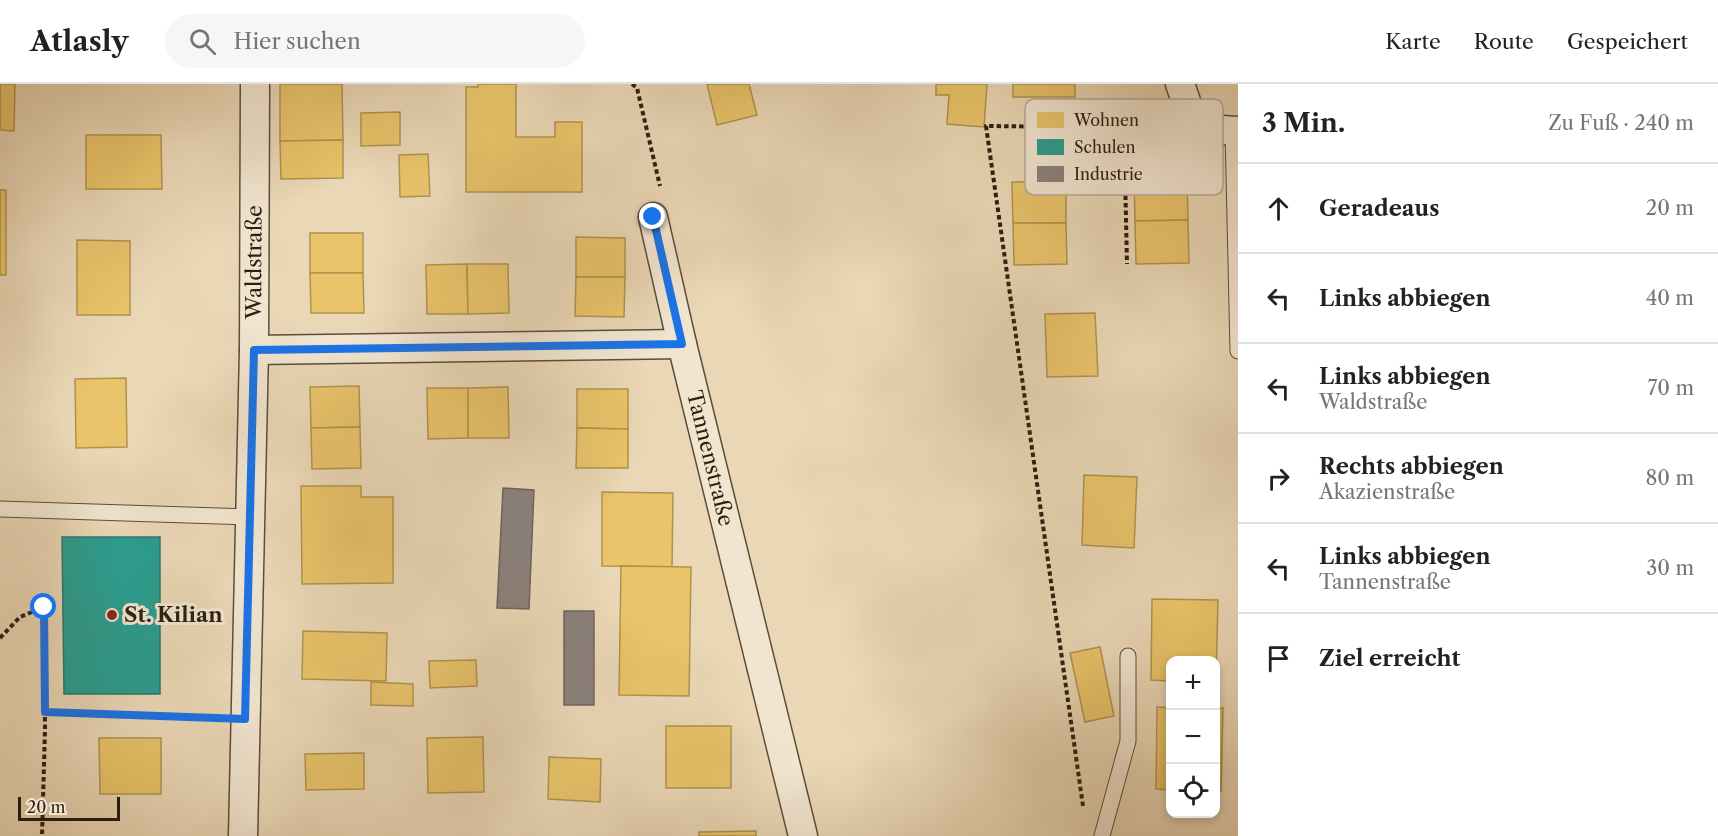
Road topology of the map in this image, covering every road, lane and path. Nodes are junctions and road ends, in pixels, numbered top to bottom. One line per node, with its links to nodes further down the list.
1 (255, 84): 11 (street, Waldstraße)
2 (632, 84): 8 (path)
3 (1180, 84): 4 (street)
4 (1185, 99)
5 (1025, 127): 19 (path)
6 (1226, 130): 12 (lane)
7 (1125, 195): 9 (path)
8 (653, 217): 10 (street, Tannenstraße)
9 (1127, 264)
10 (682, 344): 11 (street); 22 (street, Tannenstraße)
11 (254, 350): 14 (street, Waldstraße)
12 (1238, 351)
13 (0, 509): 14 (lane)
14 (250, 517): 18 (street, Waldstraße)
15 (0, 638): 17 (path)
16 (1128, 656): 23 (lane)
17 (45, 712): 18 (path); 20 (path)
18 (245, 719): 21 (street, Waldstraße)
19 (1084, 812)
20 (42, 836)
21 (243, 836)
22 (803, 836)
23 (1102, 836)

